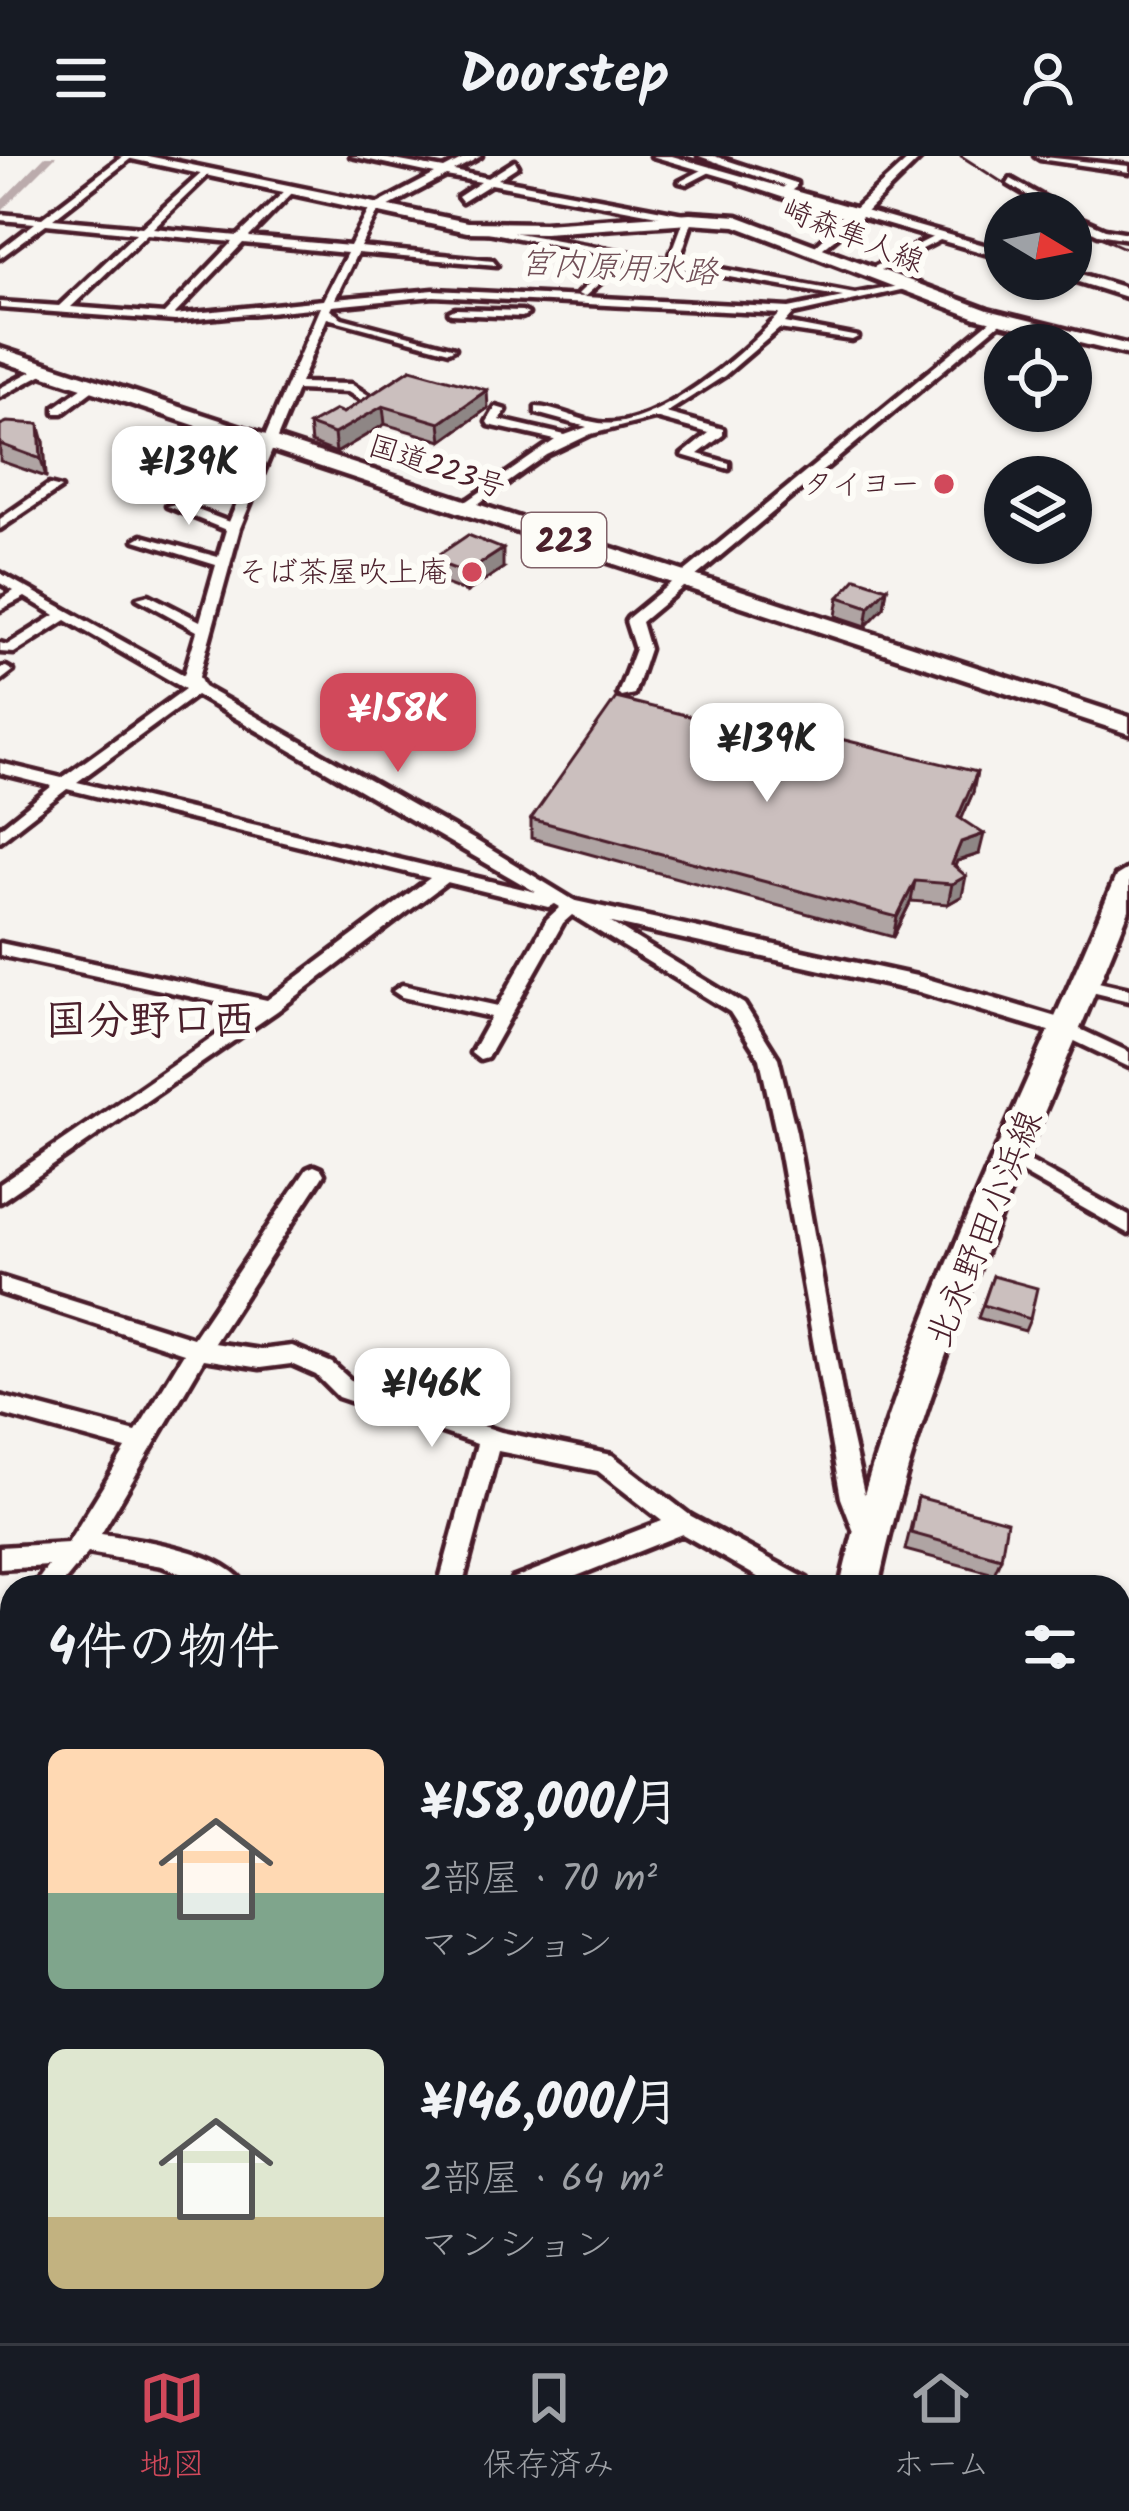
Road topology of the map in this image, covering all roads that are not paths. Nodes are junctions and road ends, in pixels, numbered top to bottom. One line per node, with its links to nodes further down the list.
1 (128, 156): 13 (main road, 崎森隼人線); 28 (street)
2 (360, 156): 12 (street)
3 (658, 156): 9 (street)
4 (918, 156): 25 (street)
5 (1024, 156): 7 (street)
6 (1126, 156): 11 (street)
7 (1039, 157): 11 (street)
8 (466, 158): 12 (street)
9 (705, 163): 15 (street); 16 (street); 19 (street)
10 (515, 164): 14 (street)
11 (1129, 167)
12 (447, 172): 14 (street); 24 (street)
13 (205, 173): 20 (main road, 崎森隼人線); 31 (street)
14 (490, 180): 22 (street); 23 (street)
15 (742, 181): 19 (street); 25 (street)
16 (684, 182)
17 (1011, 182): 21 (street)
18 (577, 185): 22 (street)
19 (789, 188): 25 (street)
20 (288, 191): 24 (main road, 崎森隼人線); 35 (street)
21 (1028, 192)
22 (566, 194): 27 (street)
23 (462, 199)
24 (374, 210): 29 (main road, 崎森隼人線); 38 (street)
25 (861, 212): 32 (street); 36 (street)
26 (0, 217): 28 (street)
27 (690, 218): 29 (main road, 崎森隼人線); 36 (main road, 崎森隼人線); 43 (street)
28 (44, 221): 31 (street); 40 (street)
29 (467, 227): 34 (street)
30 (1092, 227): 33 (street)
31 (145, 231): 35 (street); 56 (street)
32 (943, 236): 37 (street); 44 (street)
33 (1129, 236)
34 (520, 240): 41 (street); 42 (street)
35 (242, 242): 38 (street); 59 (street)
36 (818, 249): 44 (main road, 崎森隼人線)
37 (984, 249)
38 (352, 252): 42 (street); 55 (street)
39 (746, 254): 45 (street)
40 (0, 255)
41 (623, 257): 43 (street); 49 (street)
42 (493, 263): 48 (street)
43 (672, 265): 45 (street)
44 (872, 272): 47 (main road, 崎森隼人線)
45 (734, 275): 52 (street); 53 (street)
46 (1092, 282): 50 (street)
47 (903, 284): 52 (street); 57 (street); 62 (main road, 崎森隼人線)
48 (463, 289): 49 (street); 55 (street)
49 (584, 294): 53 (street)
50 (1129, 294)
51 (533, 296): 55 (street); 57 (street); 60 (street)
52 (850, 296): 53 (street)
53 (710, 302)
54 (0, 303): 55 (street); 56 (street)
55 (328, 304): 59 (street); 64 (street); 72 (street)
56 (63, 308): 59 (street)
57 (789, 310): 63 (street)
58 (455, 312): 60 (street)
59 (169, 313)
60 (522, 314): 65 (street)
61 (385, 318): 64 (street)
62 (999, 319): 68 (main road, 崎森隼人線); 92 (street)
63 (778, 325): 66 (street); 78 (street)
64 (372, 328): 67 (street)
65 (512, 330)
66 (852, 337)
67 (449, 348)
68 (1129, 350)
69 (0, 354): 70 (highway, 国道223号 / 223)
70 (46, 369): 71 (highway, 国道223号 / 223); 73 (street)
71 (94, 385): 75 (street); 82 (highway, 国道223号 / 223)
72 (291, 386): 74 (street); 82 (street)
73 (0, 393)
74 (370, 400)
75 (59, 410)
76 (500, 410): 80 (street)
77 (540, 410): 79 (street)
78 (654, 414): 79 (street); 83 (street)
79 (597, 426): 80 (street)
80 (566, 439): 86 (street)
81 (156, 444): 82 (street)
82 (265, 452): 86 (highway, 国道223号 / 223); 88 (street)
83 (724, 466)
84 (54, 488): 87 (street)
85 (174, 506): 88 (street)
86 (469, 507): 92 (highway, 国道223号 / 223)
87 (0, 525)
88 (232, 528): 90 (street)
89 (142, 540): 90 (street)
90 (222, 563): 97 (street)
91 (0, 577): 93 (street)
92 (687, 578): 100 (street); 101 (highway, 国道223号 / 223)
93 (21, 593): 95 (street); 96 (street)
94 (144, 598): 97 (street)
95 (0, 606)
96 (63, 616): 98 (street); 99 (street)
97 (202, 628): 99 (street)
98 (0, 647)
99 (197, 687): 103 (street); 107 (street)
100 (626, 694)
101 (1129, 726)
102 (0, 768): 103 (street)
103 (64, 784): 104 (street); 105 (street)
104 (0, 836)
105 (446, 874): 107 (street); 112 (street)
106 (1129, 876): 109 (main road, 北永野田小浜線)
107 (572, 907): 113 (street); 114 (street); 127 (street)
108 (0, 949): 112 (street)
109 (1085, 985): 111 (street); 114 (main road, 北永野田小浜線)
110 (402, 991): 113 (street)
111 (1129, 994)
112 (269, 1006): 119 (street)
113 (503, 1013): 115 (street)
114 (1065, 1028): 116 (street); 117 (main road, 北永野田小浜線)
115 (480, 1053)
116 (1129, 1060)
117 (1011, 1158): 120 (street); 127 (main road, 北永野田小浜線)
118 (314, 1174): 122 (street)
119 (0, 1194)
120 (1129, 1226)
121 (0, 1285): 122 (street)
122 (198, 1349): 124 (street); 125 (street)
123 (0, 1405): 125 (street)
124 (490, 1438): 126 (street); 132 (street)
125 (141, 1442): 128 (street)
126 (683, 1523): 133 (street); 134 (street)
127 (868, 1539): 135 (main road, 北永野田小浜線)
128 (78, 1547): 129 (street); 130 (street); 131 (street)
129 (0, 1558)
130 (55, 1575)
131 (218, 1575)
132 (453, 1575)
133 (551, 1575)
134 (776, 1575)
135 (861, 1575)

